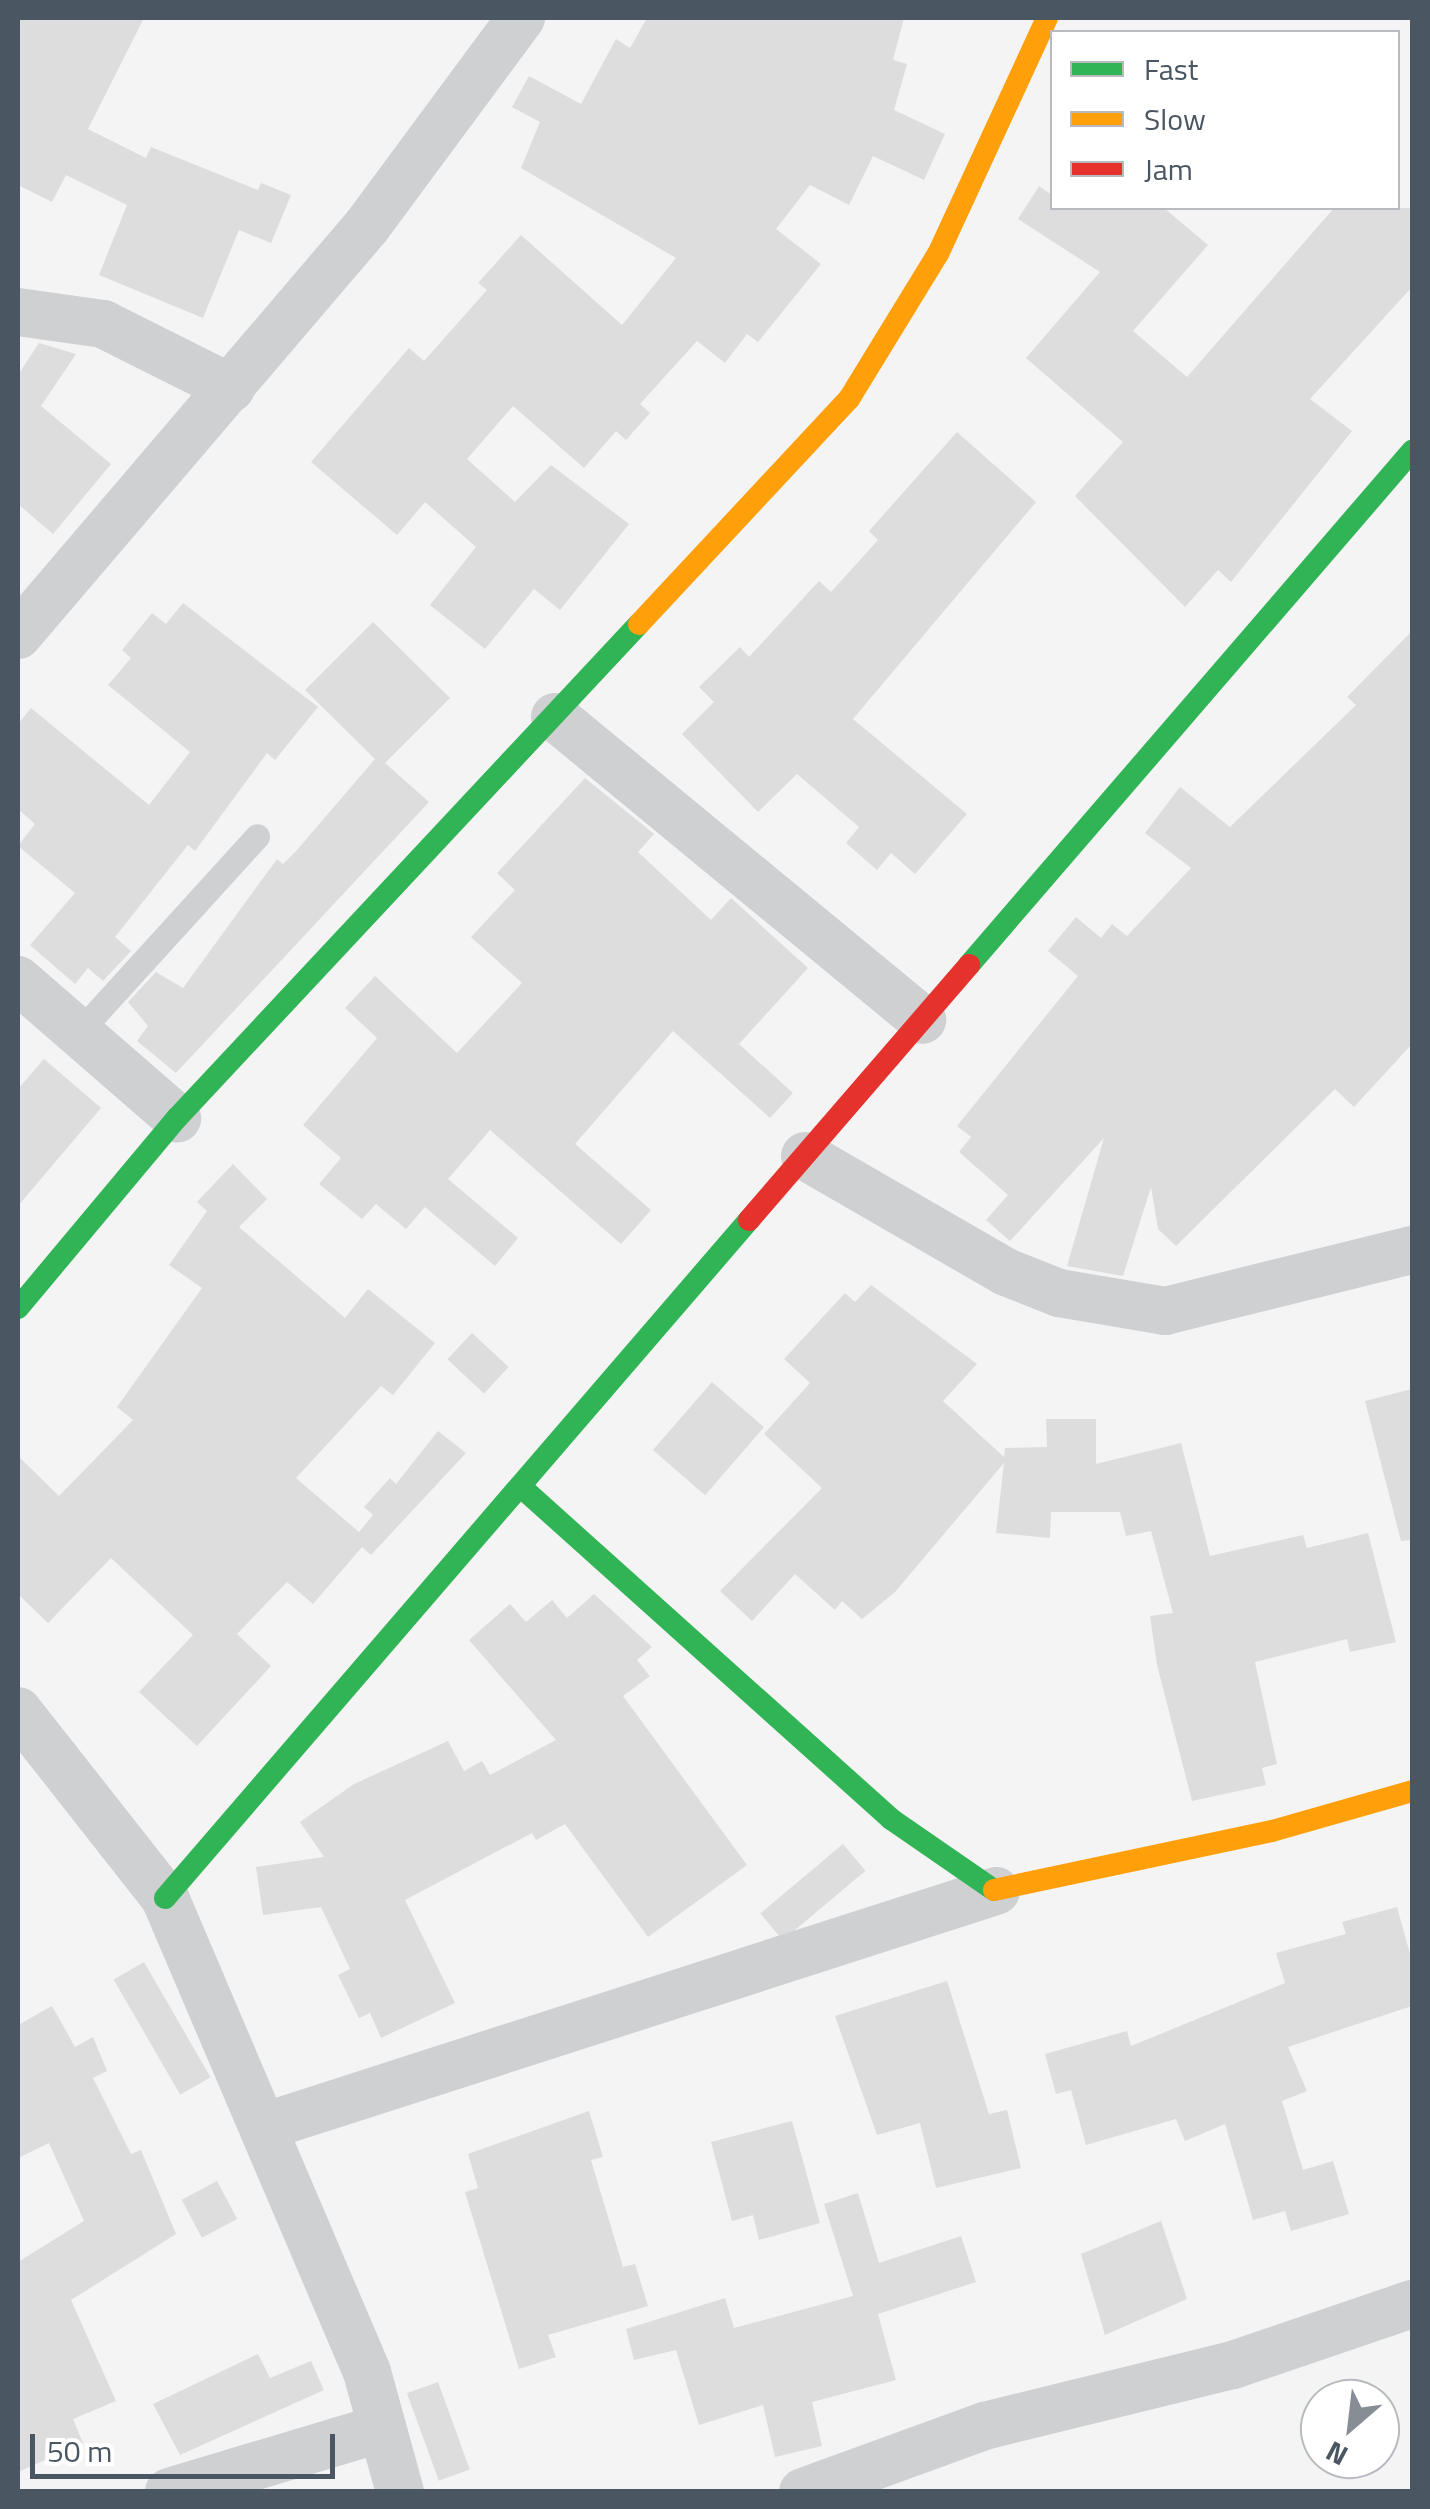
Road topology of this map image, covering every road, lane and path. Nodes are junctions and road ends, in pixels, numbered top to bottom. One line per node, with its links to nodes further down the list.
1 (521, 18): 4 (street)
2 (1047, 18): 7 (street)
3 (18, 312): 4 (street)
4 (232, 388): 6 (street)
5 (1412, 451): 10 (street)
6 (18, 635)
7 (555, 717): 10 (street); 12 (street)
8 (257, 836): 11 (lane)
9 (18, 980): 11 (street)
10 (922, 1020): 13 (street)
11 (78, 1032): 12 (street)
12 (176, 1118): 15 (street)
13 (805, 1156): 14 (street); 16 (street)
14 (1412, 1250)
15 (18, 1308)
16 (520, 1486): 19 (street); 20 (street)
17 (18, 1711): 20 (street)
18 (1412, 1791): 19 (street)
19 (996, 1891): 21 (street)
20 (165, 1898): 21 (street)
21 (263, 2128): 23 (street)
22 (1412, 2304): 24 (street)
23 (382, 2428): 25 (street); 26 (street)
24 (882, 2478): 27 (street)
25 (169, 2492)
26 (400, 2492)
27 (803, 2492)

